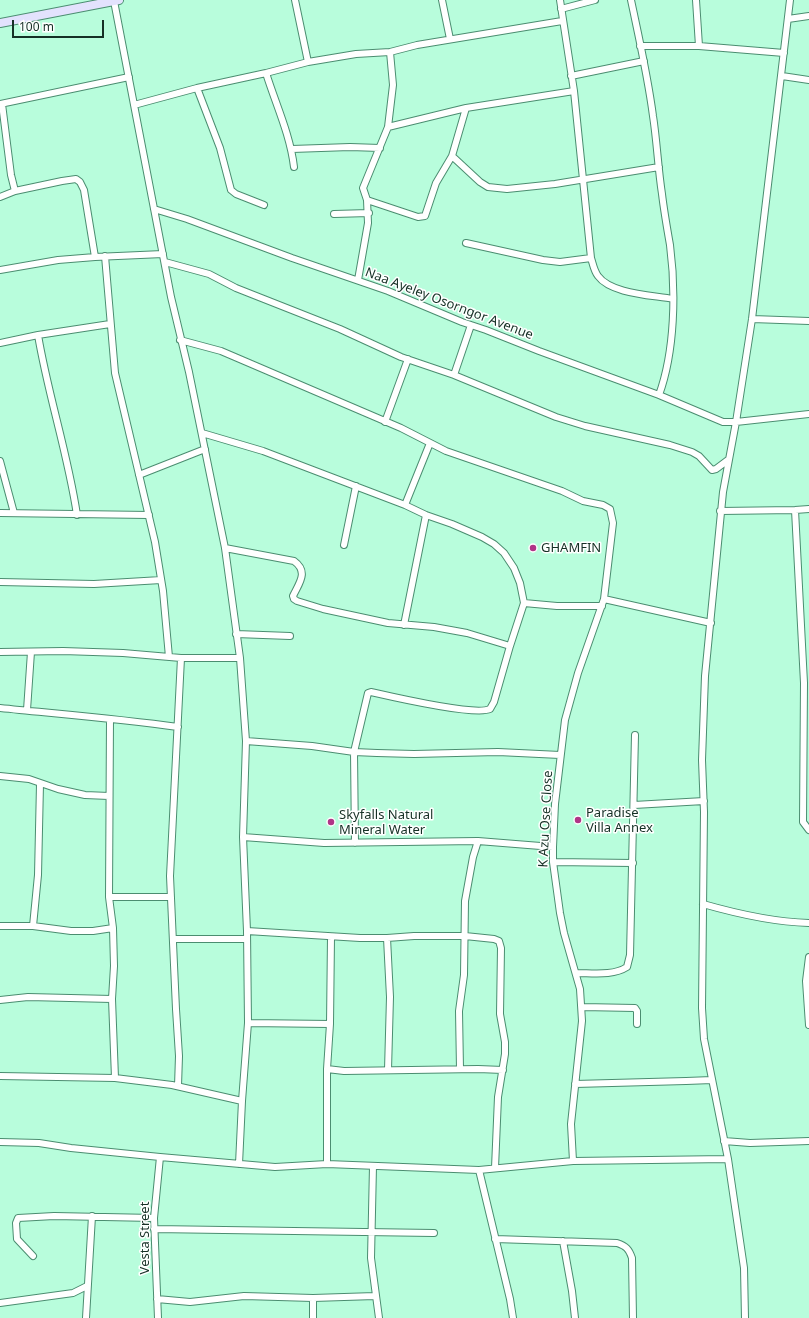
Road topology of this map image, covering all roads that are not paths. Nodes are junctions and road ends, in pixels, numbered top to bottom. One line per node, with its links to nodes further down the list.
1 (117, 0): 13 (street); 24 (street)
2 (295, 0): 20 (street)
3 (442, 0): 14 (street)
4 (560, 0): 9 (street)
5 (595, 0): 9 (street)
6 (631, 0): 15 (street)
7 (696, 0): 16 (street)
8 (790, 0): 11 (street)
9 (561, 9): 12 (street)
10 (809, 16): 11 (street)
11 (788, 19): 18 (street)
12 (562, 21): 14 (street); 22 (street)
13 (0, 23)
14 (450, 39): 17 (street)
15 (640, 46): 16 (street); 19 (street)
16 (699, 46): 18 (street)
17 (390, 52): 20 (street); 31 (street)
18 (784, 53): 23 (street)
19 (644, 61): 22 (street); 36 (street)
20 (308, 62): 21 (street)
21 (266, 73): 26 (street); 33 (street)
22 (571, 76): 27 (street)
23 (782, 76): 25 (street); 54 (street)
24 (129, 77): 28 (street); 29 (street)
25 (809, 80)
26 (197, 88): 29 (street); 41 (street)
27 (574, 91): 30 (street); 37 (street)
28 (1, 104): 38 (street)
29 (134, 105): 42 (street)
30 (466, 108): 31 (street); 34 (street)
31 (388, 127): 32 (street)
32 (380, 148): 33 (street); 40 (street)
33 (292, 149): 35 (street)
34 (452, 156): 37 (street); 40 (street)
35 (294, 167)
36 (659, 168): 37 (street); 53 (street)
37 (584, 179): 49 (street)
38 (15, 191): 39 (street); 47 (street)
39 (0, 197)
40 (367, 200): 43 (street)
41 (264, 205)
42 (154, 209): 46 (street); 52 (street, Naa Ayeley Osorngor Avenue)
43 (369, 213): 44 (street); 52 (street)
44 (334, 214)
45 (466, 242): 49 (street)
46 (163, 254): 48 (street); 50 (street)
47 (95, 256): 48 (street); 51 (street)
48 (105, 256): 56 (street)
49 (591, 258): 53 (street)
50 (165, 262): 59 (street); 61 (street)
51 (0, 270)
52 (358, 280): 57 (street, Naa Ayeley Osorngor Avenue)
53 (673, 299): 63 (street)
54 (752, 319): 55 (street); 66 (street)
55 (809, 321)
56 (110, 324): 58 (street); 72 (street)
57 (471, 325): 62 (street); 63 (street, Naa Ayeley Osorngor Avenue)
58 (38, 335): 60 (street); 80 (street)
59 (180, 340): 65 (street); 67 (street)
60 (0, 343)
61 (408, 359): 62 (street); 65 (street)
62 (454, 375): 70 (street)
63 (659, 395): 66 (street, Naa Ayeley Osorngor Avenue)
64 (809, 414): 66 (street, Naa Ayeley Osorngor Avenue)
65 (385, 422): 68 (street)
66 (736, 422): 70 (street)
67 (202, 433): 69 (street); 73 (street)
68 (430, 443): 74 (street); 87 (street, K Azu Ose Close)
69 (205, 448): 72 (street); 84 (street)
70 (728, 460): 77 (street)
71 (0, 461): 79 (street)
72 (140, 474): 81 (street)
73 (356, 486): 74 (street); 83 (street)
74 (405, 505): 82 (street)
75 (809, 509): 76 (street)
76 (794, 510): 77 (street); 100 (street)
77 (720, 512): 90 (street)
78 (0, 513): 79 (street)
79 (14, 513): 80 (street)
80 (76, 515): 81 (street)
81 (149, 515): 85 (street)
82 (426, 515): 88 (street); 91 (street)
83 (344, 545)
84 (225, 548): 91 (street); 92 (street)
85 (161, 580): 86 (street); 97 (street)
86 (0, 582)
87 (604, 599): 89 (street, K Azu Ose Close); 90 (street)
88 (524, 604): 89 (street); 94 (street)
89 (602, 606): 108 (street, K Azu Ose Close)
90 (710, 623): 112 (street)
91 (404, 625): 94 (street)
92 (236, 634): 93 (street); 99 (street)
93 (290, 636)
94 (510, 646): 107 (street)
95 (0, 652): 96 (street)
96 (30, 652): 97 (street); 102 (street)
97 (169, 657): 98 (street)
98 (181, 658): 99 (street); 104 (street)
99 (240, 658): 106 (street)
100 (806, 683): 114 (street)
101 (0, 708): 102 (street)
102 (27, 710): 103 (street)
103 (110, 719): 104 (street); 111 (street)
104 (178, 727): 122 (street)
105 (636, 735): 113 (street)
106 (246, 741): 107 (street); 115 (street)
107 (354, 752): 108 (street); 117 (street)
108 (560, 755): 118 (street, K Azu Ose Close)
109 (0, 776): 110 (street)
110 (40, 784): 111 (street); 126 (street)
111 (109, 796): 121 (street)
112 (704, 801): 113 (street); 123 (street)
113 (634, 805): 120 (street)
114 (809, 830)
115 (243, 837): 117 (street); 128 (street)
116 (478, 841): 117 (street); 118 (street); 129 (street)
117 (355, 843)
118 (553, 847): 119 (street, K Azu Ose Close)
119 (553, 862): 120 (street); 135 (street, K Azu Ose Close)
120 (633, 863): 135 (street)
121 (109, 897): 122 (street); 127 (street)
122 (170, 897): 132 (street)
123 (703, 904): 124 (street); 150 (street)
124 (809, 923)
125 (0, 926): 126 (street)
126 (33, 926): 127 (street)
127 (113, 928): 136 (street)
128 (247, 930): 130 (street); 133 (street)
129 (464, 936): 131 (street); 145 (street); 147 (street)
130 (331, 937): 131 (street); 141 (street)
131 (387, 938): 146 (street)
132 (173, 939): 133 (street); 152 (street)
133 (247, 939): 140 (street)
134 (809, 957): 138 (street)
135 (576, 972): 139 (street, K Azu Ose Close)
136 (112, 999): 137 (street); 149 (street)
137 (0, 1000)
138 (808, 1000): 143 (street)
139 (582, 1007): 142 (street); 151 (street, K Azu Ose Close)
140 (248, 1023): 141 (street); 153 (street)
141 (330, 1024): 144 (street)
142 (637, 1024)
143 (809, 1026)
144 (327, 1069): 146 (street); 161 (street)
145 (460, 1069): 146 (street); 147 (street)
146 (388, 1070)
147 (503, 1070): 163 (street)
148 (0, 1076): 149 (street)
149 (115, 1078): 152 (street)
150 (712, 1080): 151 (street); 154 (street)
151 (575, 1084): 159 (street, K Azu Ose Close)
152 (178, 1086): 153 (street)
153 (242, 1100): 160 (street)
154 (724, 1141): 156 (street); 158 (street)
155 (0, 1142): 157 (street)
156 (809, 1142)
157 (160, 1157): 160 (street); 166 (street, Vesta Street)
158 (728, 1159): 159 (street); 185 (street)
159 (573, 1161): 163 (street)
160 (239, 1164): 161 (street)
161 (327, 1164): 162 (street)
162 (373, 1166): 164 (street); 168 (street)
163 (495, 1168): 164 (street)
164 (479, 1170): 170 (street)
165 (92, 1216): 166 (street); 172 (street); 173 (street)
166 (154, 1218): 167 (street, Vesta Street)
167 (154, 1229): 168 (street); 176 (street, Vesta Street)
168 (370, 1232): 169 (street); 174 (street)
169 (434, 1233)
170 (495, 1239): 171 (street); 182 (street)
171 (563, 1241): 183 (street); 184 (street)
172 (33, 1256)
173 (87, 1286): 177 (street); 178 (street)
174 (375, 1296): 175 (street); 181 (street)
175 (313, 1298): 176 (street); 180 (street)
176 (157, 1299): 179 (street, Vesta Street)
177 (0, 1303)
178 (86, 1318)
179 (158, 1318)
180 (313, 1318)
181 (378, 1318)
182 (513, 1318)
183 (575, 1318)
184 (633, 1318)
185 (746, 1318)

